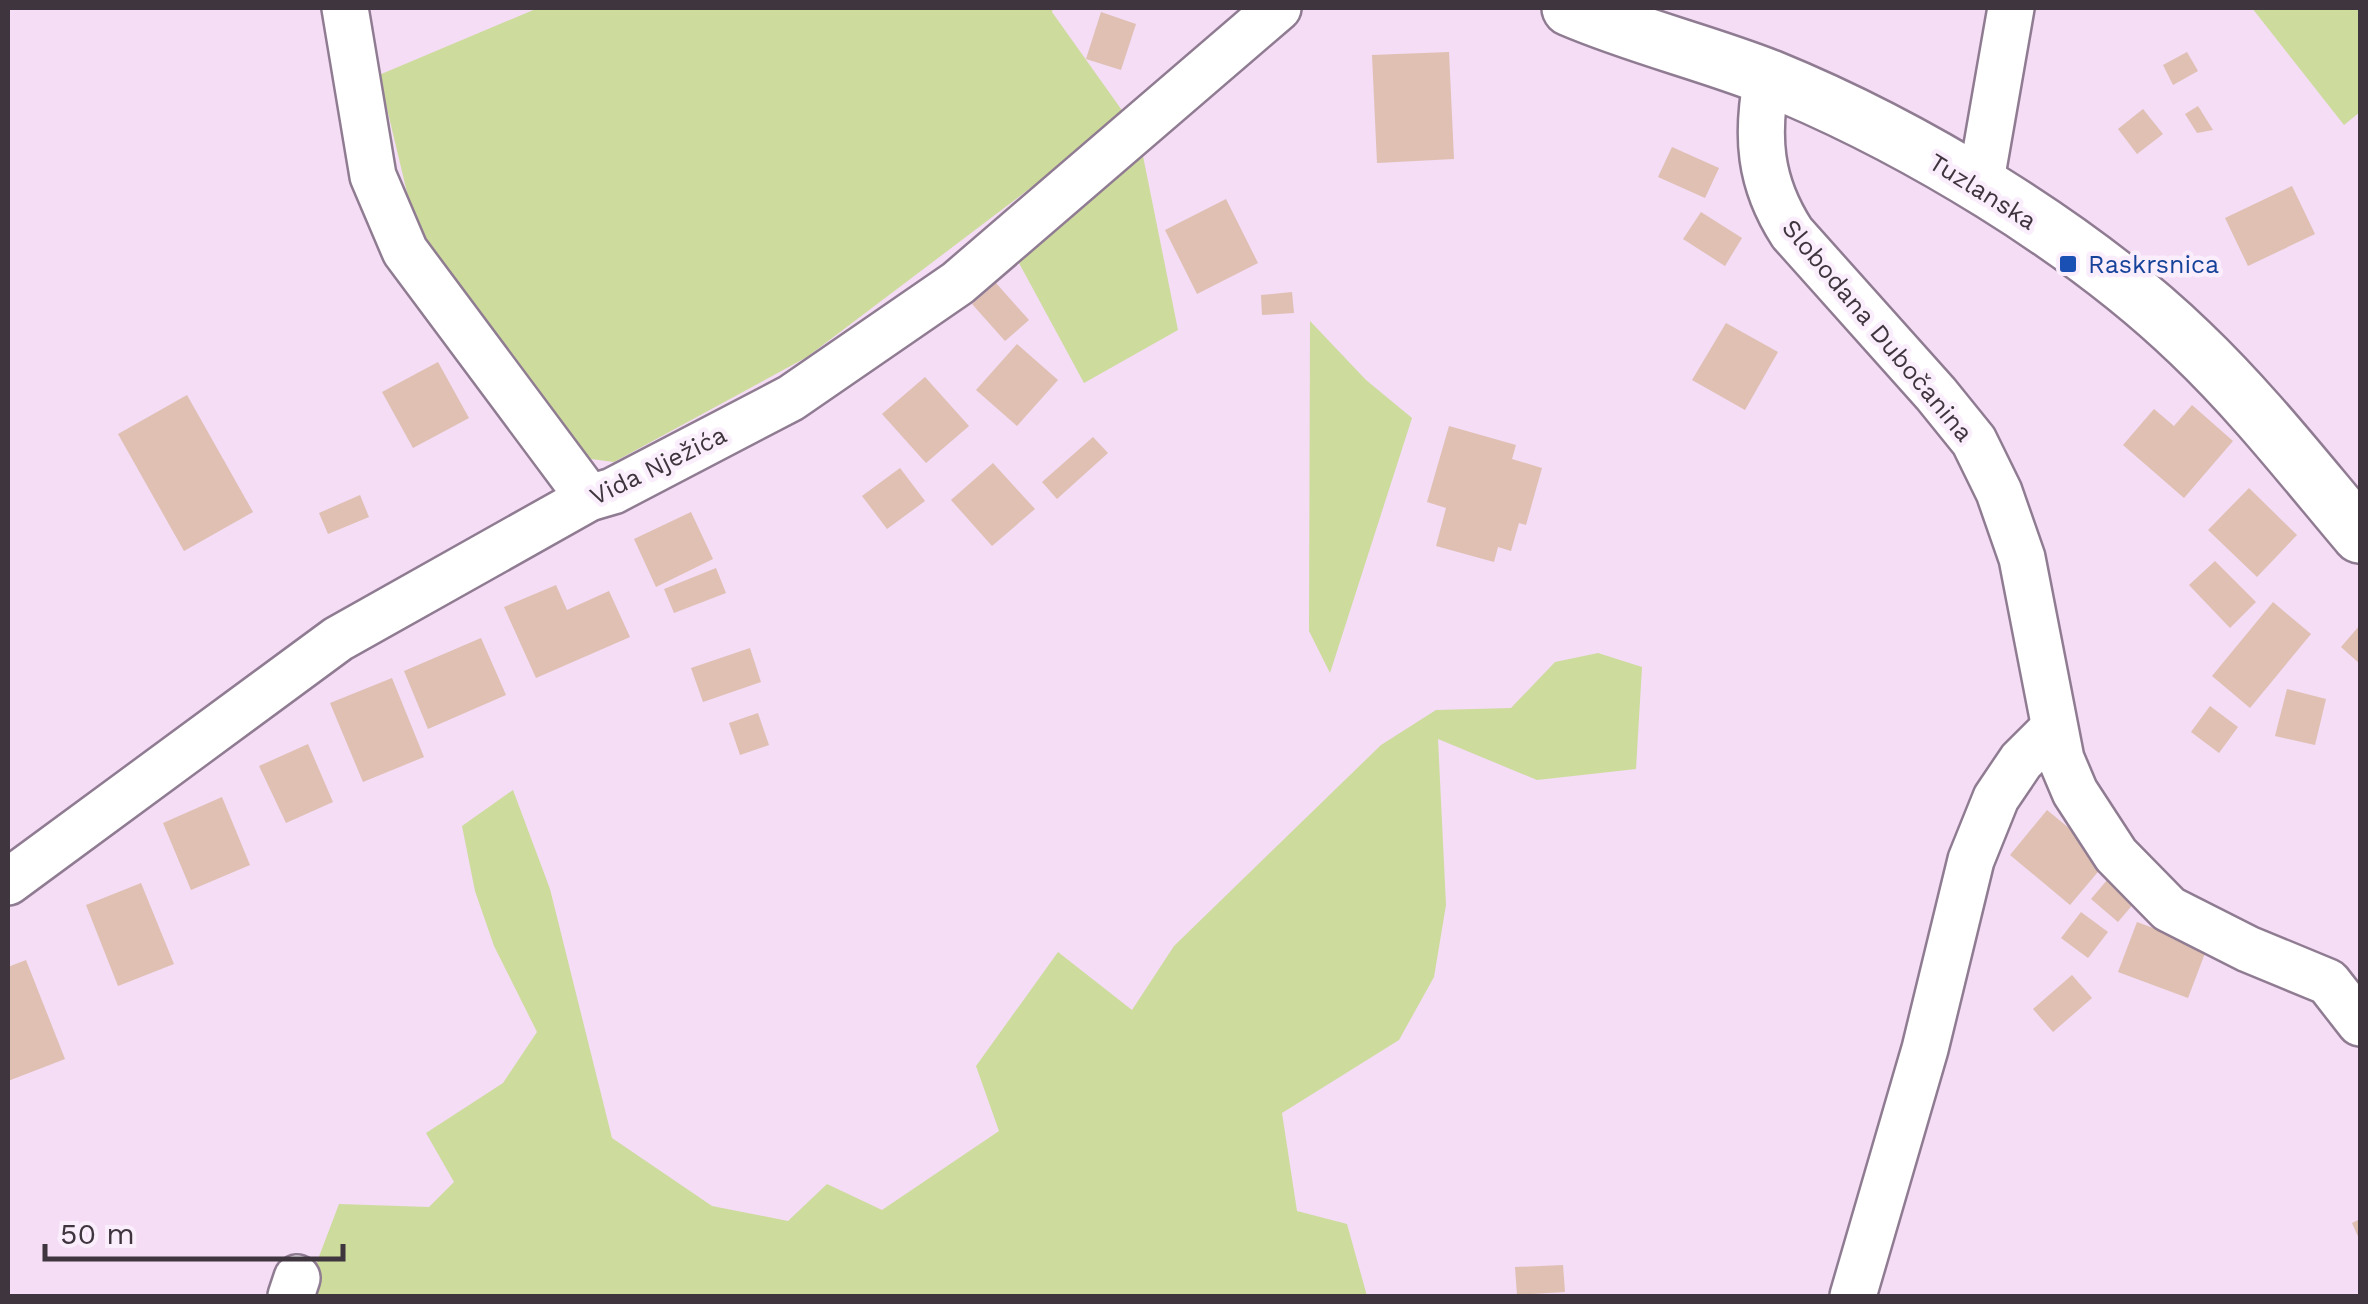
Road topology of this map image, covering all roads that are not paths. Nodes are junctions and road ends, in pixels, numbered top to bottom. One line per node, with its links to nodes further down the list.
1 (345, 8): 7 (street)
2 (1278, 8): 7 (street, Vida Nježića)
3 (1570, 8): 5 (street, Tuzlanska)
4 (2011, 8): 6 (street)
5 (1768, 77): 6 (street, Tuzlanska); 9 (street, Slobodana Dubočanina)
6 (1980, 186): 8 (street, Tuzlanska)
7 (589, 498): 10 (street, Vida Nježića)
8 (2360, 535)
9 (2052, 729): 11 (street, Slobodana Dubočanina); 12 (street)
10 (8, 882)
11 (2360, 1023)
12 (1853, 1296)

